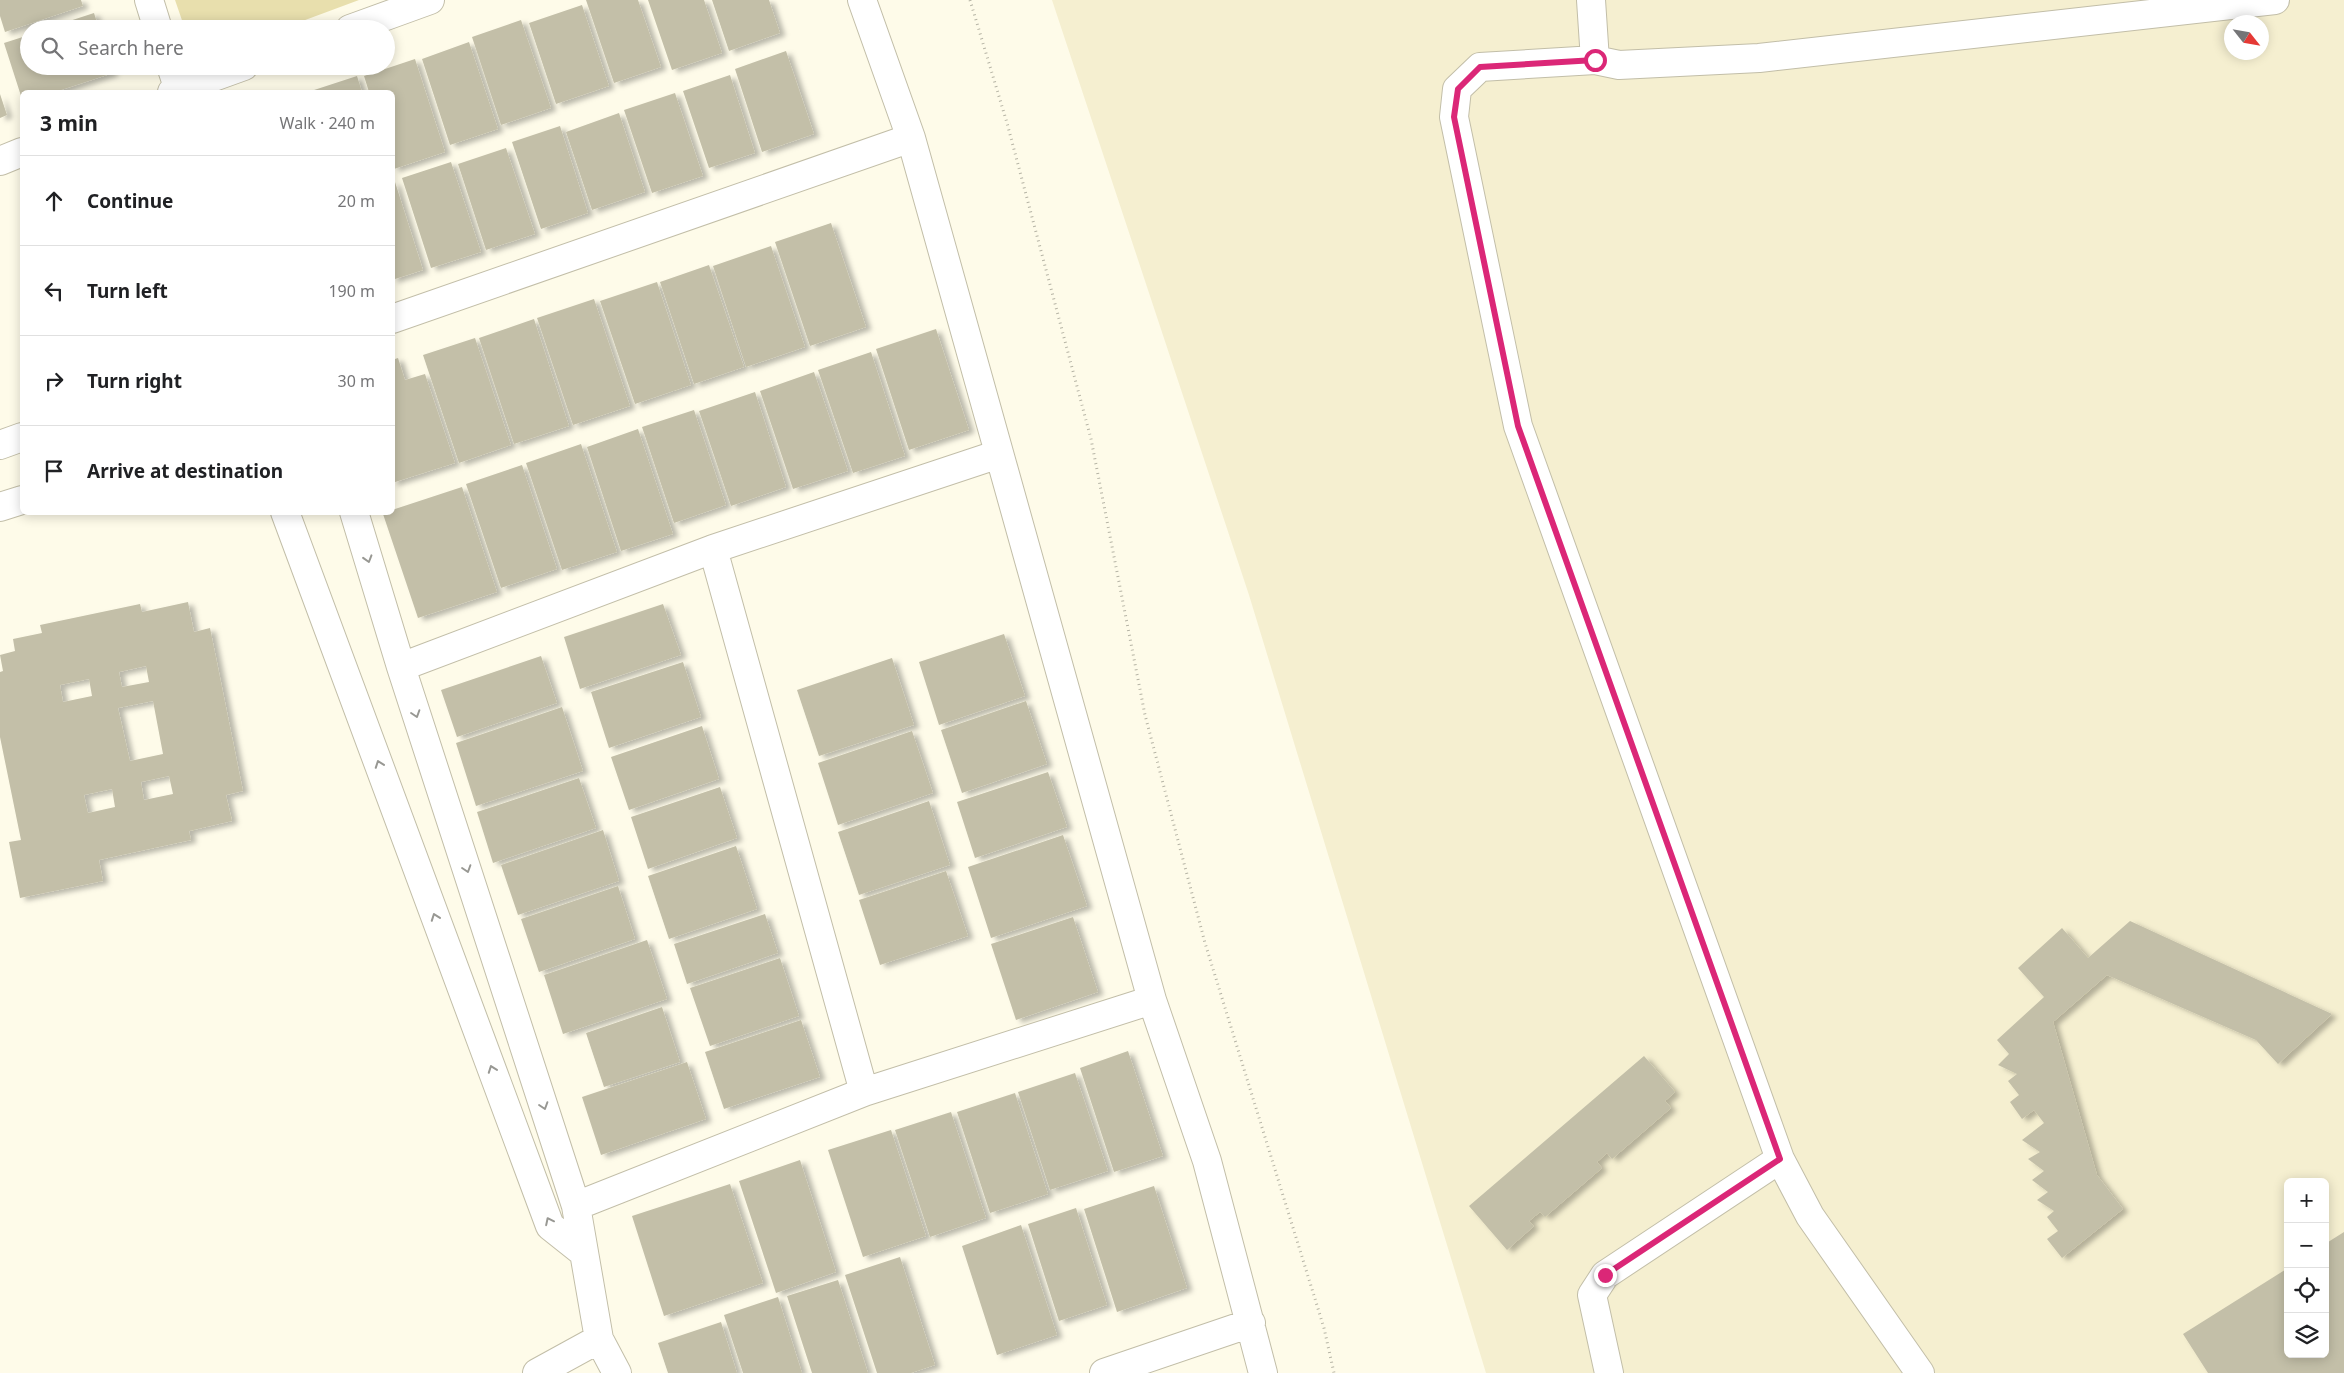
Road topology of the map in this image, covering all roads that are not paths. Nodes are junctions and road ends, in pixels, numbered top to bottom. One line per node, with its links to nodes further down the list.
1 (149, 0): 6 (street)
2 (430, 0): 7 (street)
3 (862, 0): 11 (street)
4 (1591, 0): 8 (street)
5 (2275, 0): 8 (street)
6 (155, 20)
7 (375, 20)
8 (1595, 60): 26 (street)
9 (207, 75): 10 (street)
10 (174, 83)
11 (911, 138): 14 (street); 17 (street)
12 (20, 153): 13 (street)
13 (0, 161)
14 (395, 319)
15 (20, 438): 16 (street)
16 (0, 445)
17 (998, 454): 22 (street); 24 (street)
18 (20, 501): 19 (street)
19 (0, 508)
20 (286, 515): 28 (street, one-way to 20)
21 (355, 515): 23 (street, one-way to 23)
22 (713, 549): 23 (street); 25 (street)
23 (401, 668): 27 (street, one-way to 27)
24 (1152, 1000): 25 (street); 29 (street)
25 (864, 1092): 27 (street)
26 (1780, 1159): 35 (street); 36 (street)
27 (576, 1206): 28 (street)
28 (584, 1253): 30 (street)
29 (1251, 1323): 33 (street); 34 (street)
30 (599, 1339): 31 (street); 32 (street)
31 (538, 1373)
32 (617, 1373)
33 (1104, 1373)
34 (1263, 1373)
35 (1608, 1373)
36 (1920, 1373)

